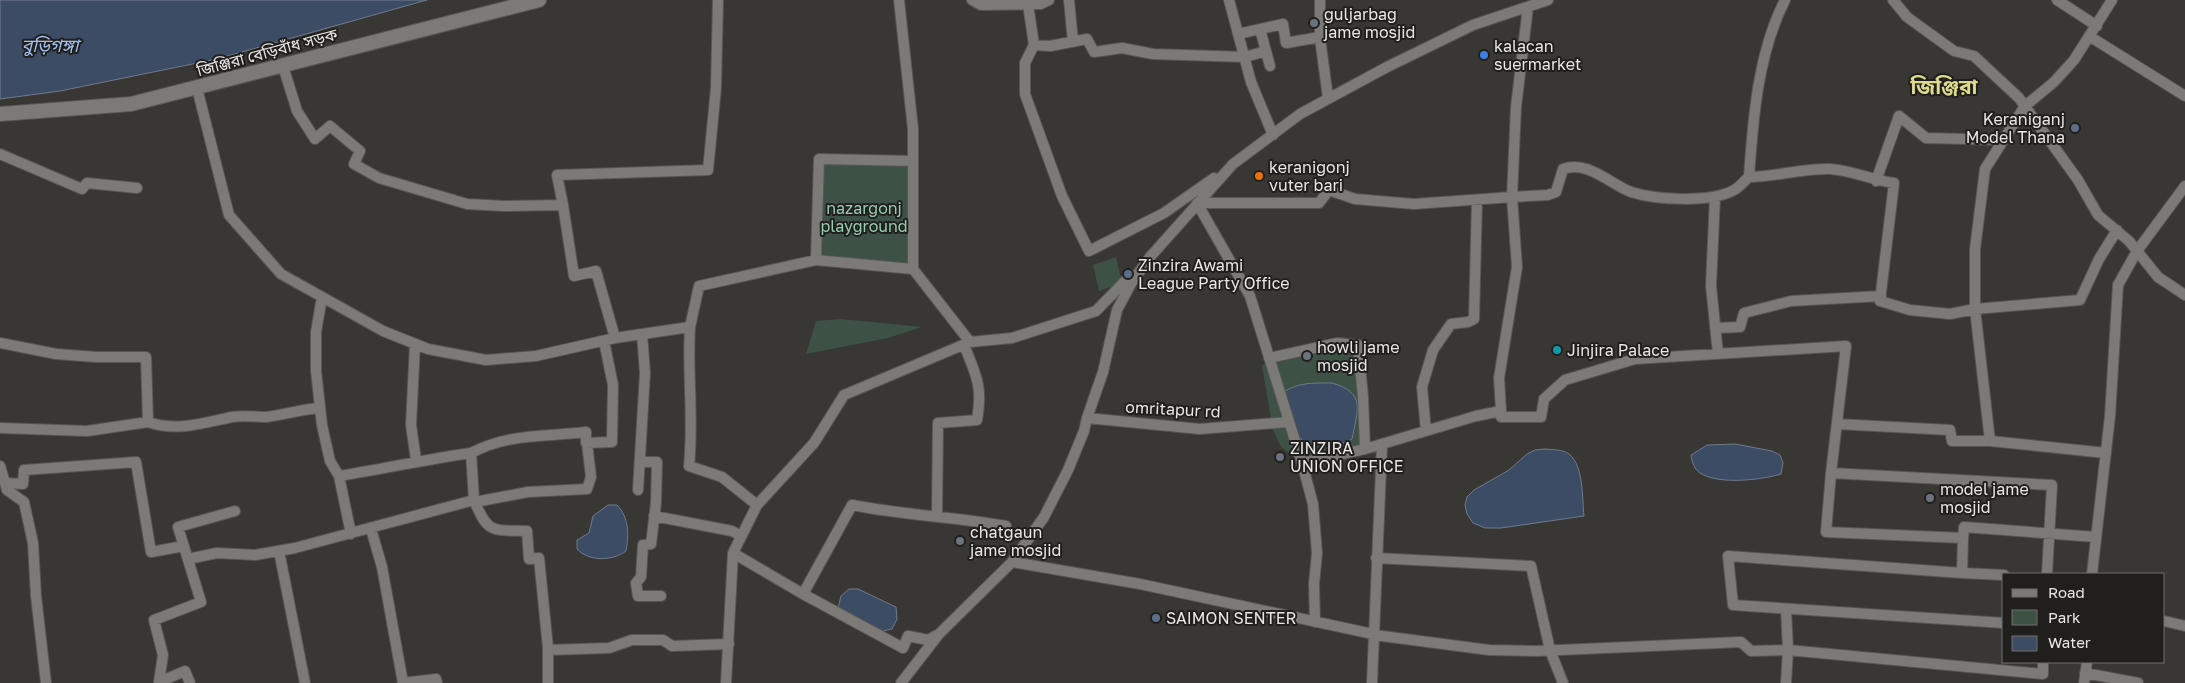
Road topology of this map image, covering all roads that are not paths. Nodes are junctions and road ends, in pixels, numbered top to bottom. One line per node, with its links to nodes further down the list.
1 (539, 0): 25 (street, জিঞ্জিরা বেড়িবাঁধ সড়ক)
2 (718, 0): 45 (street)
3 (899, 0): 35 (street)
4 (972, 0): 14 (street)
5 (1049, 0): 14 (street)
6 (1069, 0): 21 (street)
7 (1229, 0): 18 (street)
8 (1320, 0): 20 (street)
9 (1548, 0): 15 (street)
10 (1785, 0): 37 (street)
11 (1894, 0): 30 (street)
12 (2057, 0): 16 (street)
13 (2112, 0): 16 (street)
14 (1028, 4): 22 (street)
15 (1528, 7): 29 (street); 41 (street)
16 (2097, 26): 19 (street)
17 (1260, 29): 18 (street); 20 (street); 23 (street)
18 (1238, 34): 24 (street)
19 (2089, 36): 28 (street); 30 (street)
20 (1320, 37): 29 (street)
21 (1073, 42): 22 (street); 24 (street)
22 (1034, 45): 36 (street)
23 (1266, 51): 24 (street); 26 (street)
24 (1245, 57): 32 (street)
25 (283, 66): 27 (street, জিঞ্জিরা বেড়িবাঁধ সড়ক); 45 (street)
26 (1270, 66)
27 (197, 88): 31 (street, জিঞ্জিরা বেড়িবাঁধ সড়ক); 53 (street)
28 (2185, 96)
29 (1328, 98): 32 (street)
30 (2025, 106): 33 (street); 46 (street)
31 (0, 114)
32 (1273, 134): 36 (street)
33 (2004, 140): 38 (street); 54 (street)
34 (0, 154): 40 (street)
35 (913, 162): 49 (street); 50 (street)
36 (1233, 164): 44 (street)
37 (1749, 177): 38 (street); 42 (street)
38 (1876, 181): 52 (street)
39 (2185, 186): 47 (street)
40 (136, 188)
41 (1512, 197): 42 (street); 43 (street); 66 (street)
42 (1715, 197): 56 (street)
43 (1477, 200): 44 (street); 72 (street)
44 (1197, 203): 48 (street); 64 (street)
45 (563, 205): 58 (street)
46 (2118, 230): 47 (street); 54 (street)
47 (2137, 251): 51 (street); 77 (street)
48 (1150, 257): 61 (street); 67 (street)
49 (816, 260): 50 (street); 55 (street)
50 (913, 269): 61 (street)
51 (2185, 295)
52 (1881, 296): 54 (street); 56 (street)
53 (322, 297): 62 (street); 65 (street)
54 (1975, 309): 73 (street)
55 (690, 327): 57 (street); 88 (street)
56 (1715, 328): 63 (street)
57 (642, 334): 58 (street); 80 (street)
58 (615, 338): 59 (street)
59 (604, 341): 62 (street); 74 (street)
60 (0, 343): 68 (street)
61 (967, 343): 88 (street); 91 (street)
62 (415, 344): 79 (street)
63 (1718, 354): 66 (street); 70 (street)
64 (1269, 358): 69 (street); 76 (street)
65 (320, 408): 68 (street); 84 (street)
66 (1501, 411): 72 (street)
67 (1087, 418): 69 (street, omritapur rd); 104 (street)
68 (148, 422): 71 (street)
69 (1288, 422): 81 (street)
70 (1837, 424): 73 (street); 83 (street)
71 (0, 428)
72 (1426, 430): 75 (street)
73 (1990, 441): 77 (street)
74 (586, 443): 78 (street); 87 (street)
75 (1382, 445): 76 (street); 102 (street)
76 (1365, 449): 81 (street)
77 (2106, 452): 97 (street)
78 (471, 453): 79 (street); 87 (street)
79 (416, 460): 84 (street)
80 (641, 462): 86 (street); 90 (street)
81 (1302, 463): 113 (street)
82 (0, 466): 85 (street)
83 (1831, 473): 95 (street); 98 (street)
84 (339, 476): 94 (street)
85 (5, 484): 99 (street); 126 (street)
86 (638, 490)
87 (475, 501): 93 (street); 119 (street)
88 (757, 505): 96 (street)
89 (235, 511): 99 (street)
90 (654, 516): 96 (street); 110 (street)
91 (937, 516): 92 (street); 109 (street)
92 (1006, 526)
93 (371, 529): 94 (street); 129 (street)
94 (352, 534): 100 (street)
95 (2049, 534): 97 (street); 98 (street); 106 (street)
96 (742, 536): 101 (street)
97 (2096, 537): 107 (street)
98 (1963, 538): 105 (street)
99 (184, 546): 103 (street)
100 (279, 551): 103 (street); 128 (street)
101 (733, 553): 109 (street); 118 (street)
102 (1376, 558): 117 (street); 120 (street)
103 (188, 560): 127 (street)
104 (1012, 562): 113 (street); 116 (street)
105 (1962, 572): 108 (street); 111 (street)
106 (2048, 573)
107 (2092, 573)
108 (2002, 574)
109 (803, 594): 116 (street)
110 (661, 596)
111 (1786, 609): 114 (street); 121 (street)
112 (2165, 621): 115 (street)
113 (1315, 622): 117 (street)
114 (2002, 623)
115 (2185, 626)
116 (939, 634): 132 (street)
117 (1373, 634): 120 (street); 133 (street)
118 (729, 644): 119 (street); 131 (street)
119 (548, 650): 130 (street)
120 (1550, 650): 121 (street); 134 (street)
121 (1788, 650): 125 (street); 135 (street)
122 (2043, 663): 125 (street)
123 (2087, 663): 124 (street)
124 (2085, 678): 136 (street)
125 (2042, 679)
126 (46, 683)
127 (190, 683)
128 (305, 683)
129 (437, 683)
130 (548, 683)
131 (726, 683)
132 (901, 683)
133 (1372, 683)
134 (1564, 683)
135 (1786, 683)
136 (2138, 683)

